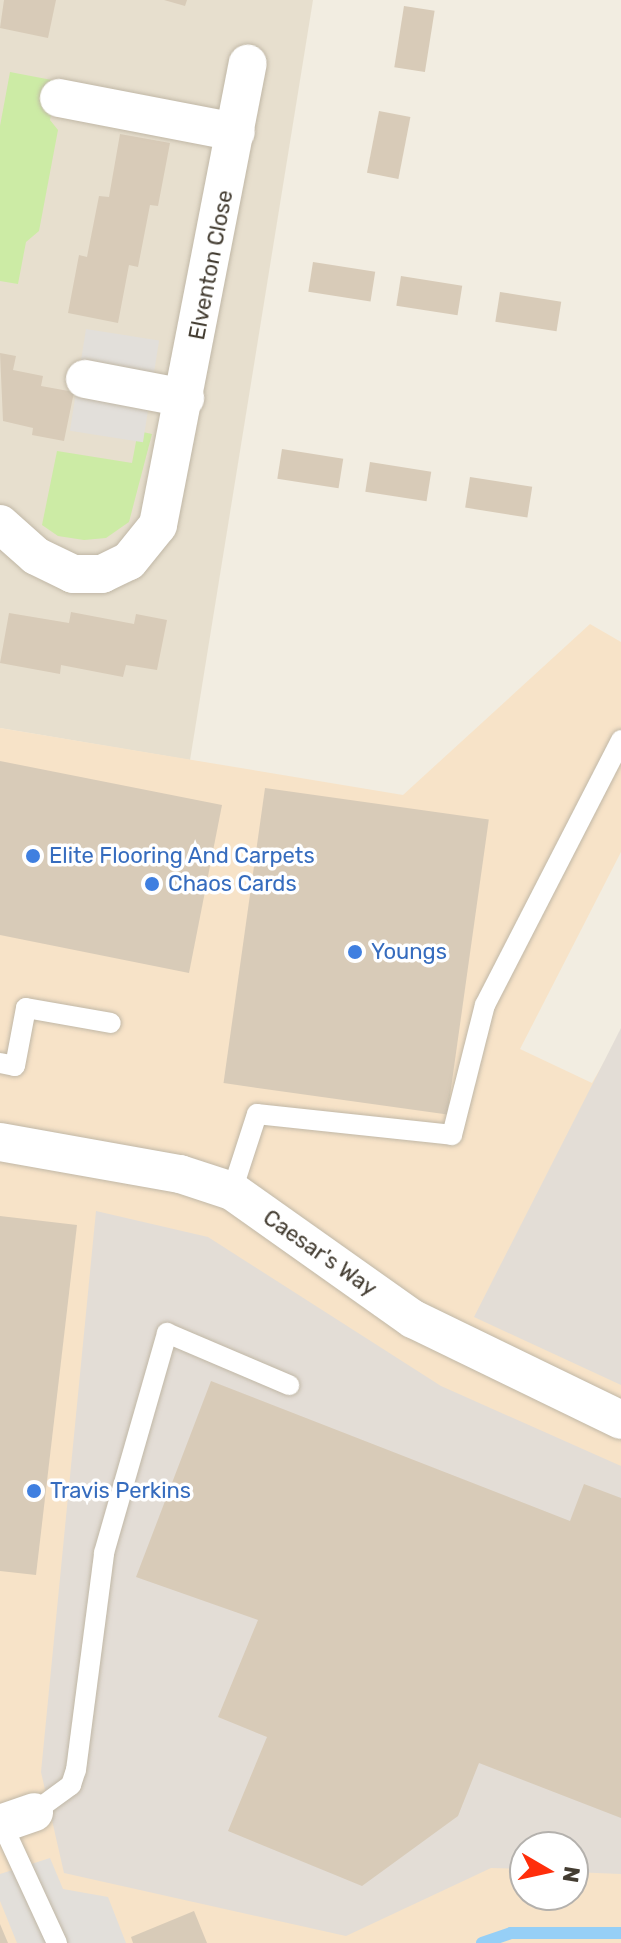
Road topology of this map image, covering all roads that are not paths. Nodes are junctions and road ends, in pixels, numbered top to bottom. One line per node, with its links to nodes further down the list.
1 (248, 64): 3 (street, Elventon Close)
2 (59, 98): 3 (street)
3 (236, 132): 5 (street, Elventon Close)
4 (85, 379): 5 (street)
5 (185, 398): 6 (street, Elventon Close)
6 (0, 524)
7 (621, 740): 11 (lane)
8 (111, 1023): 9 (lane)
9 (0, 1063)
10 (0, 1142): 11 (street, Caesar's Way)
11 (232, 1191): 13 (street, Caesar's Way)
12 (289, 1385): 14 (lane)
13 (621, 1420)
14 (12, 1820): 15 (lane)
15 (57, 1943)

